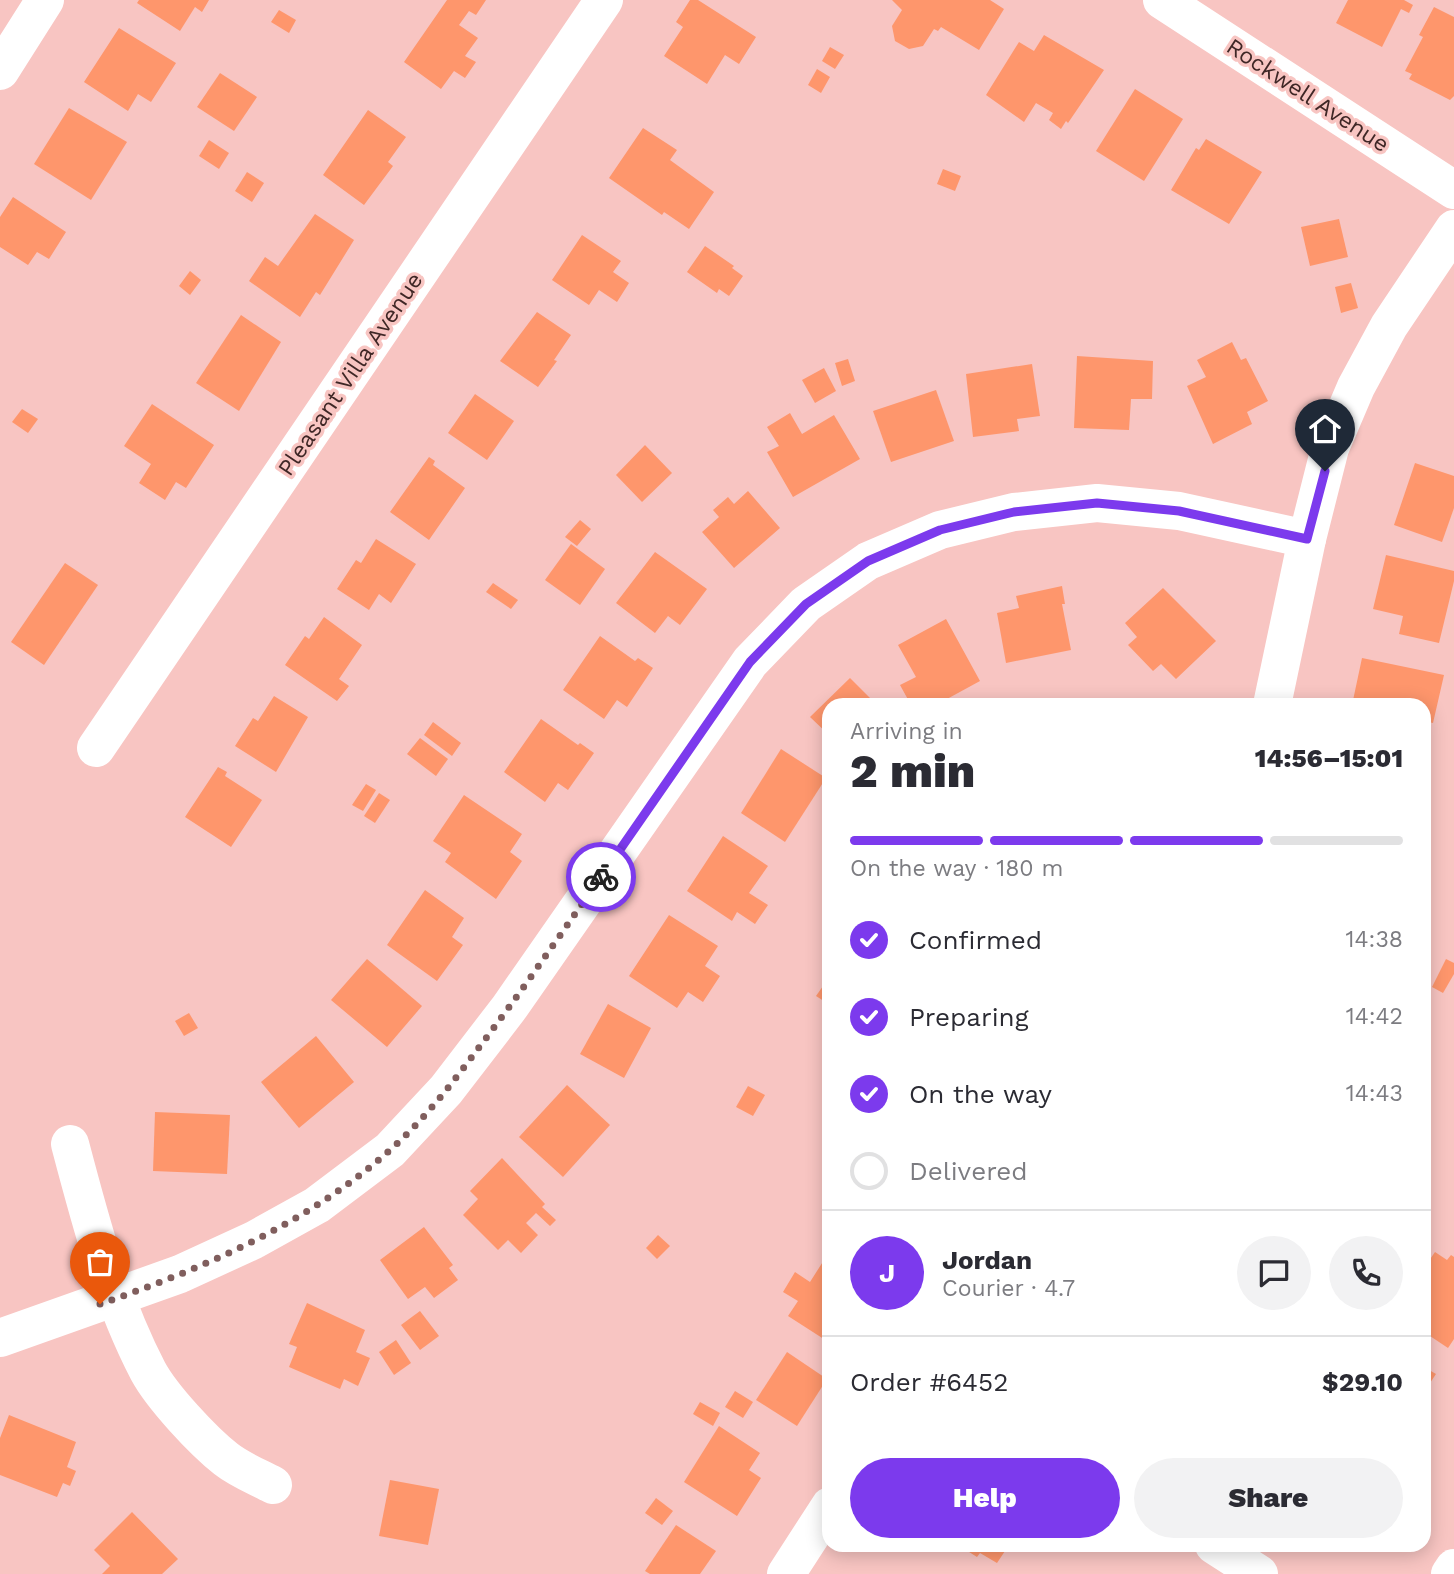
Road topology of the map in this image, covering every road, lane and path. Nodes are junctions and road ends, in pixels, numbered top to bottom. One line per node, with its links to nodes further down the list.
1 (45, 0): 4 (street)
2 (604, 0): 9 (street, Pleasant Villa Avenue)
3 (1162, 0): 5 (street, Rockwell Avenue)
4 (0, 71)
5 (1454, 190)
6 (1454, 229): 7 (street)
7 (1307, 539): 8 (street); 11 (street)
8 (1273, 698)
9 (96, 748)
10 (70, 1144): 11 (street)
11 (117, 1298): 12 (street); 13 (street)
12 (0, 1338)
13 (273, 1485)
14 (822, 1518): 17 (street)
15 (1225, 1552): 18 (street)
16 (1454, 1568): 19 (street)
17 (786, 1574)
18 (1259, 1574)
19 (1450, 1574)

